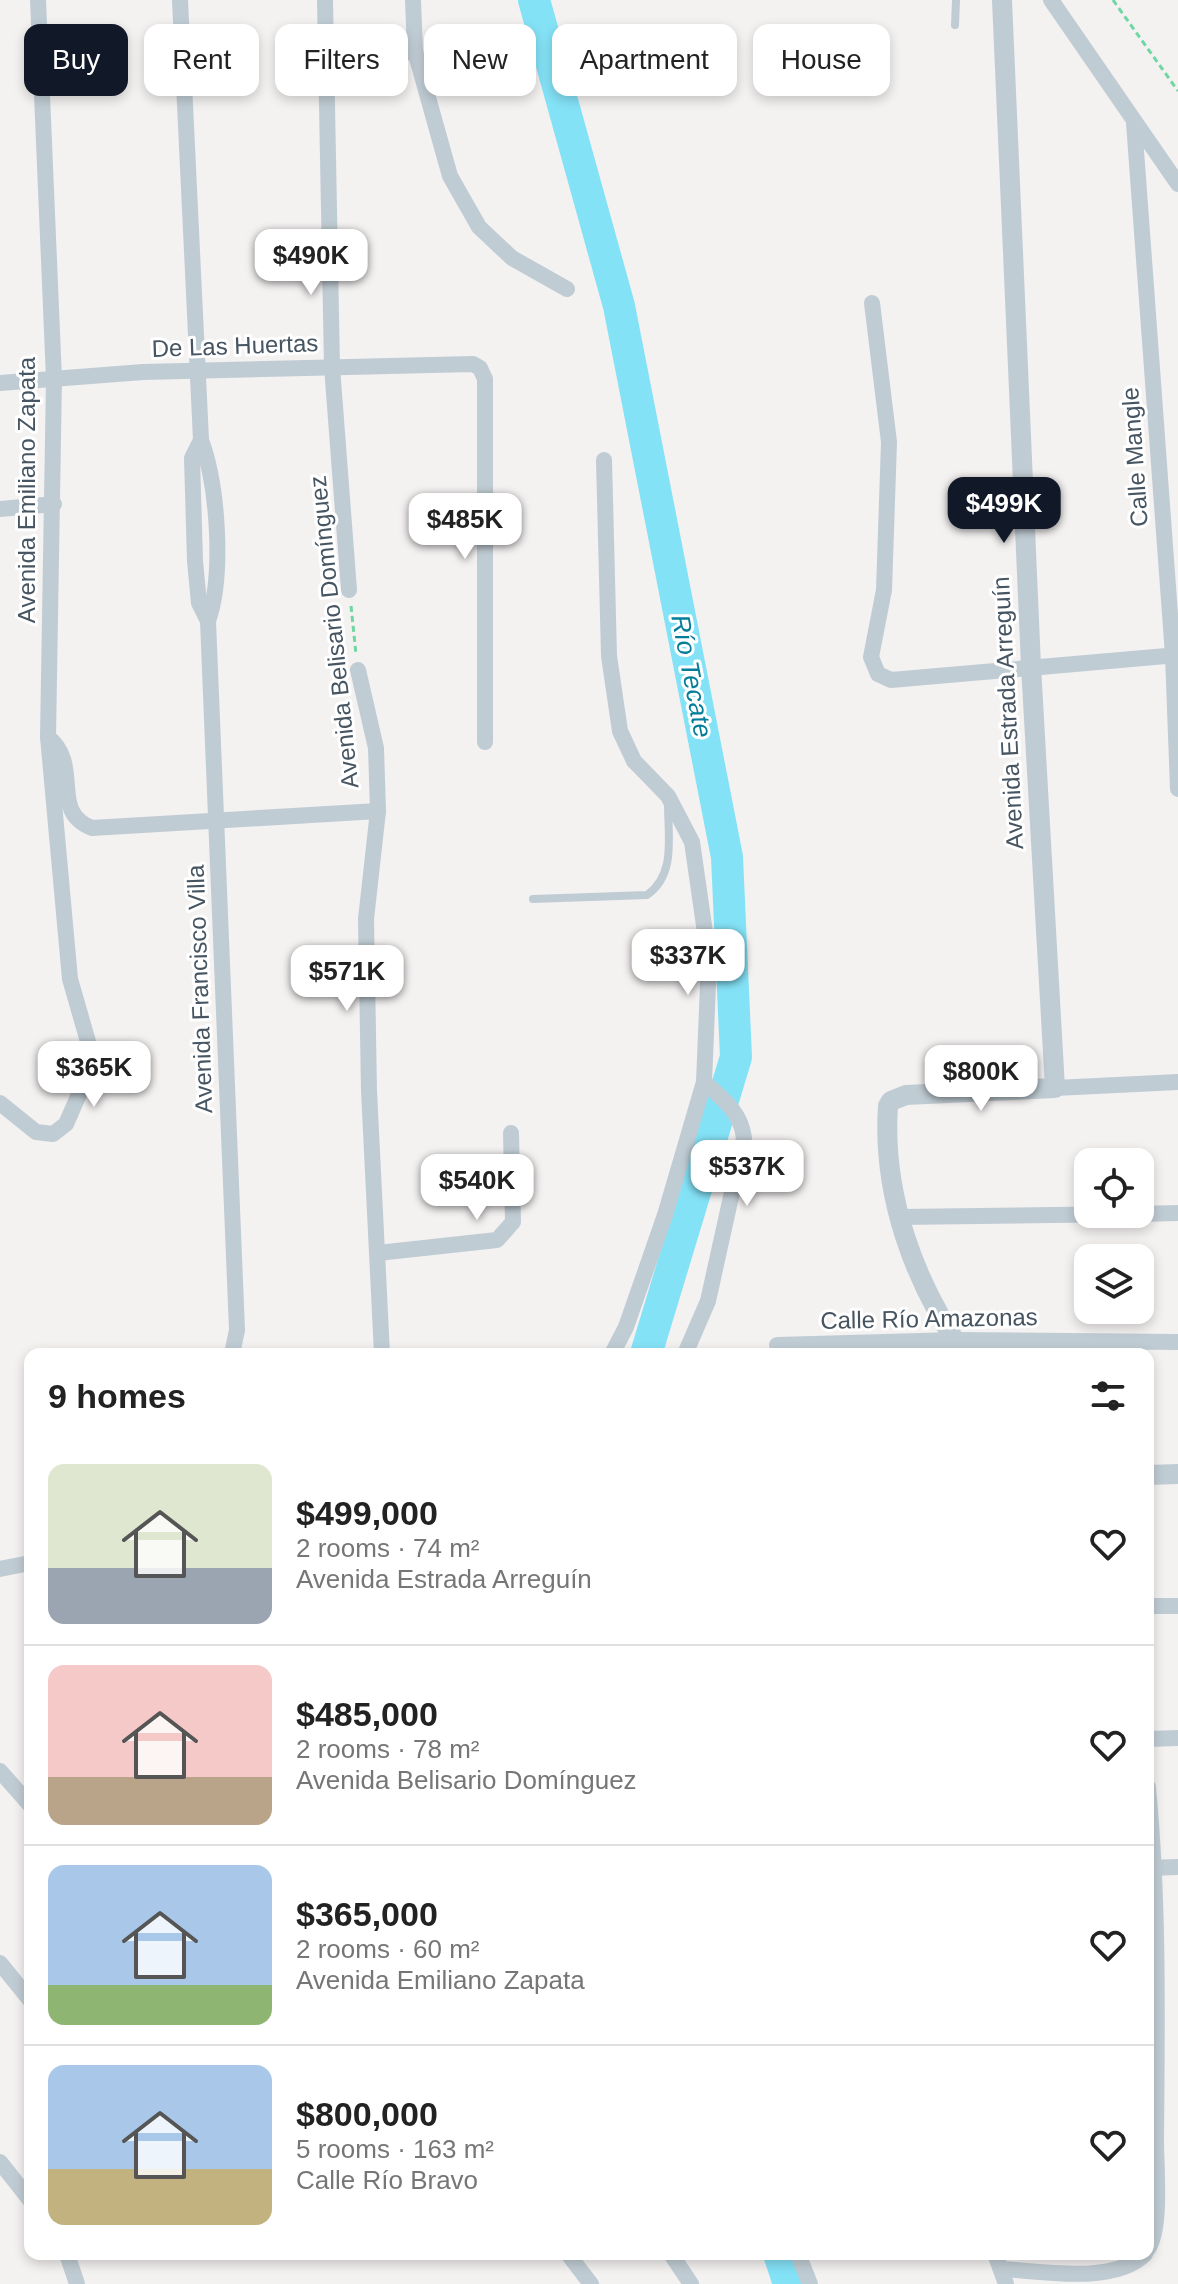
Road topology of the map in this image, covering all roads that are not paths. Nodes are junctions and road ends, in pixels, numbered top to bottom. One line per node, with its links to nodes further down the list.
1 (38, 0): 19 (street, Avenida Emiliano Zapata)
2 (180, 0): 18 (street, Avenida Francisco Villa)
3 (325, 0): 8 (street, Avenida Belisario Domínguez)
4 (413, 0): 10 (street)
5 (956, 0): 9 (lane)
6 (1002, 0): 26 (street, Avenida Estrada Arreguín)
7 (1051, 0): 13 (street)
8 (326, 24)
9 (955, 25)
10 (415, 51): 11 (street); 15 (street)
11 (408, 52)
12 (327, 96): 17 (street, Avenida Belisario Domínguez)
13 (1134, 123): 14 (street); 25 (street, Calle Mangle)
14 (1178, 184)
15 (567, 289)
16 (872, 303): 26 (street)
17 (332, 367): 18 (street, De Las Huertas); 24 (street, Avenida Belisario Domínguez); 29 (street, De Las Huertas)
18 (199, 371): 19 (street, De Las Huertas); 33 (street, Avenida Francisco Villa)
19 (54, 379): 20 (street, De Las Huertas); 22 (street, Avenida Emiliano Zapata)
20 (0, 383)
21 (604, 460): 31 (street)
22 (54, 504): 23 (street); 28 (street, Avenida Emiliano Zapata)
23 (0, 509)
24 (349, 590)
25 (1176, 655): 26 (street); 30 (street, Calle Mangle)
26 (1031, 666): 37 (street, Avenida Estrada Arreguín)
27 (358, 670): 32 (street, Avenida Belisario Domínguez)
28 (48, 737): 33 (street); 38 (street, Avenida Emiliano Zapata)
29 (485, 742)
30 (1178, 789)
31 (668, 796): 34 (lane); 35 (street)
32 (378, 811): 33 (street); 44 (street, Avenida Belisario Domínguez)
33 (217, 821): 48 (street, Avenida Francisco Villa)
34 (533, 899)
35 (704, 1082): 50 (street); 51 (street)
36 (1178, 1082): 37 (street)
37 (1055, 1088): 43 (street)
38 (0, 1103)
39 (511, 1133): 44 (street)
40 (1178, 1213): 41 (street)
41 (1154, 1214)
42 (1074, 1215): 43 (street)
43 (899, 1217): 47 (street)
44 (378, 1253): 49 (street, Avenida Belisario Domínguez)
45 (1178, 1342): 47 (street, Calle Río Amazonas)
46 (777, 1345): 47 (street, Calle Río Amazonas)
47 (959, 1347)
48 (233, 1348)
49 (382, 1348)
50 (615, 1348)
51 (688, 1348)
52 (1178, 1474): 53 (street)
53 (1154, 1475)
54 (24, 1564): 55 (street)
55 (0, 1569)
56 (1154, 1606): 57 (street)
57 (1178, 1606)
58 (1178, 1738): 59 (street)
59 (1154, 1739)
60 (0, 1771): 61 (street)
61 (24, 1798)
62 (1178, 1867): 63 (street)
63 (1154, 1868)
64 (0, 1963): 65 (street)
65 (24, 1993)
66 (0, 2162): 68 (street)
67 (1154, 2188): 69 (street)
68 (24, 2192)
69 (1154, 2226)
70 (69, 2260): 76 (street)
71 (573, 2260): 77 (street)
72 (675, 2260): 78 (street)
73 (800, 2260): 79 (street)
74 (1140, 2260): 75 (street)
75 (1002, 2269)
76 (77, 2284)
77 (591, 2284)
78 (691, 2284)
79 (810, 2284)

